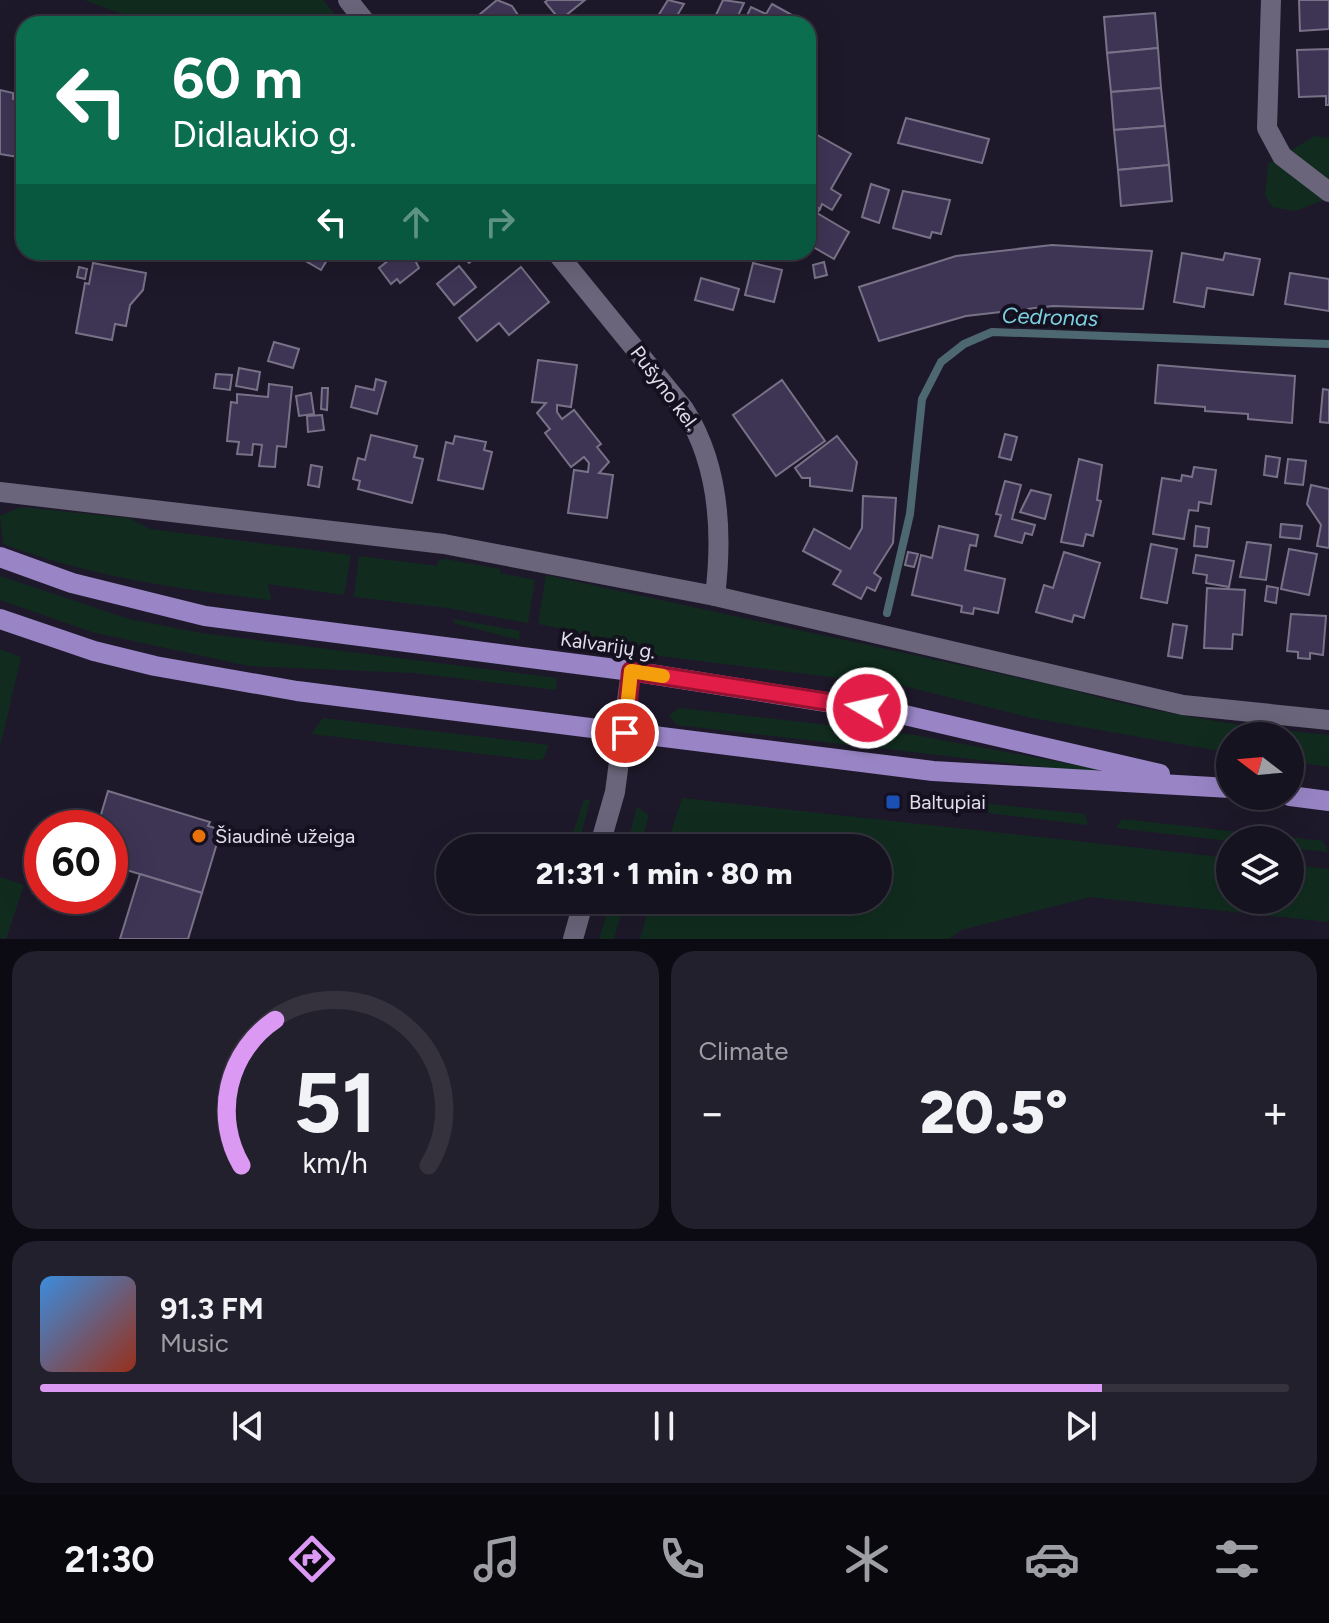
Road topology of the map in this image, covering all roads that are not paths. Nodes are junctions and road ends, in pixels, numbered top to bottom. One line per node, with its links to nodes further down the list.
1 (348, 0): 3 (street)
2 (1271, 0): 4 (street)
3 (361, 16)
4 (1329, 192)
5 (563, 260): 8 (street, Pušyno kel.)
6 (0, 492): 8 (street)
7 (0, 557): 10 (main road, Kalvarijų g.)
8 (715, 596): 11 (street)
9 (0, 619): 12 (main road, Kalvarijų g.)
10 (631, 671): 12 (street); 13 (main road, Kalvarijų g.)
11 (1329, 720)
12 (625, 733): 14 (main road, Kalvarijų g.); 17 (street)
13 (1216, 786)
14 (1216, 787)
15 (1304, 798): 16 (main road)
16 (1329, 801)
17 (603, 834)
18 (580, 914): 19 (street)
19 (573, 939)

